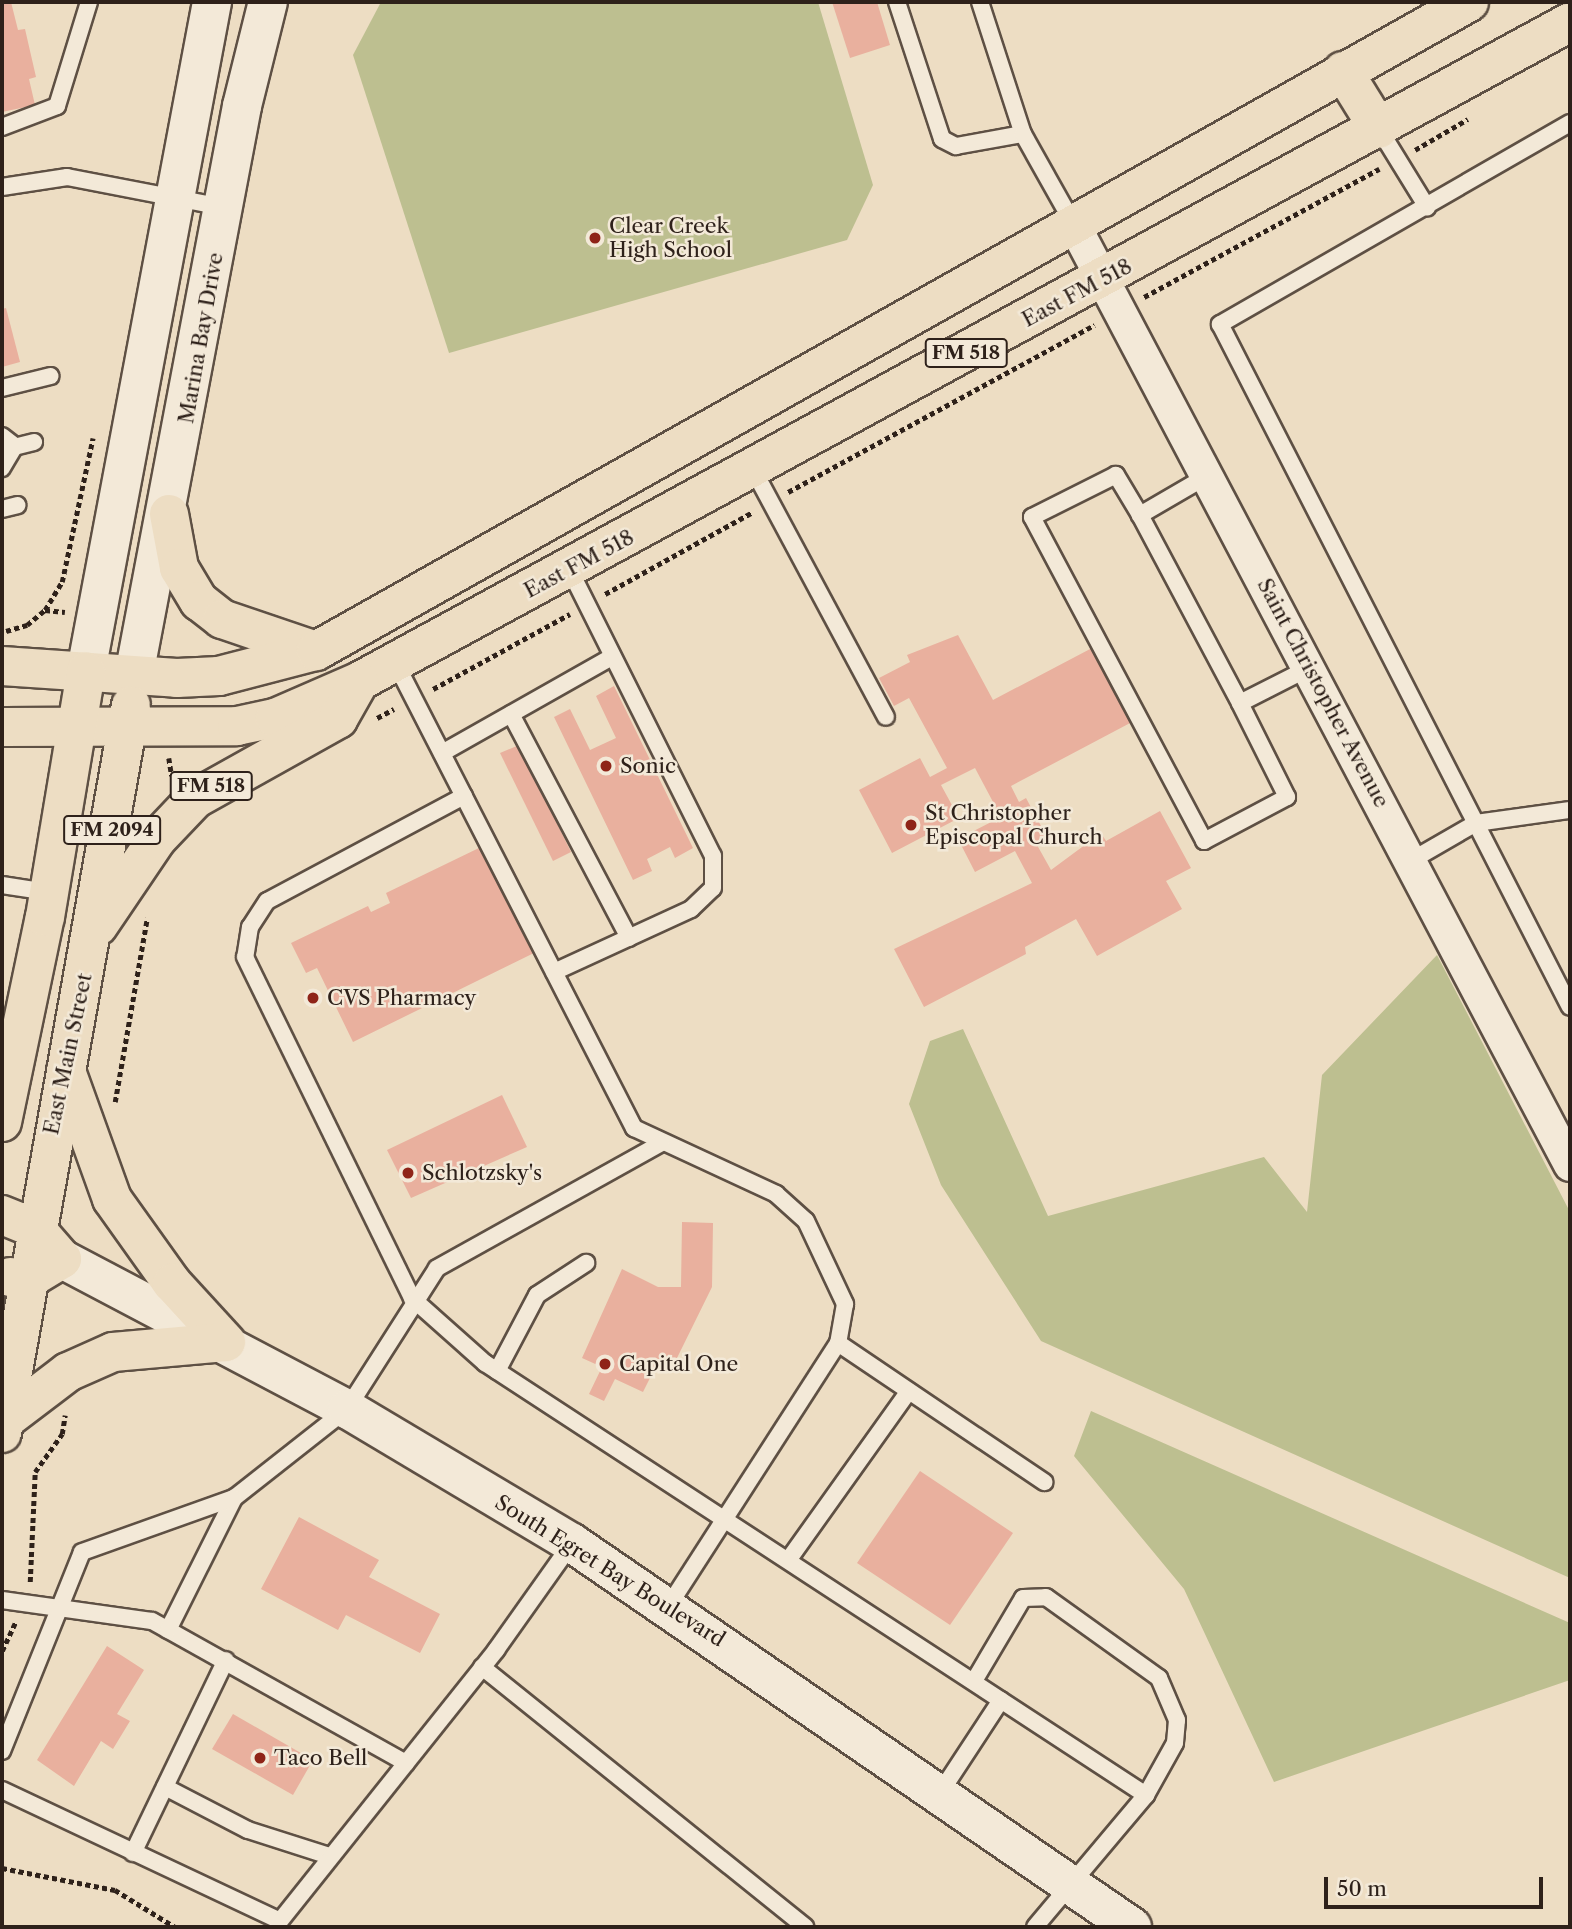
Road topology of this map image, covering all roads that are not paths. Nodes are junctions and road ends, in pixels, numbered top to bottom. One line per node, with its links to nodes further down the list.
1 (212, 2): 14 (main road)
2 (268, 2): 15 (main road, Marina Bay Drive / FM 2094)
3 (897, 2): 11 (lane)
4 (980, 2): 11 (lane)
5 (1469, 2): 8 (main road, FM 518)
6 (85, 4): 10 (lane)
7 (1570, 22): 12 (main road, East FM 518 / FM 518)
8 (1343, 71): 12 (main road); 17 (main road, FM 518)
9 (1570, 123): 16 (lane)
10 (2, 127)
11 (1023, 134): 17 (lane)
12 (1389, 144): 16 (lane); 18 (main road, East FM 518 / FM 518)
13 (2, 187): 14 (lane)
14 (173, 199): 15 (lane); 35 (main road)
15 (223, 207): 27 (main road, Marina Bay Drive / FM 2094)
16 (1427, 208): 47 (lane)
17 (1073, 223): 18 (street, Saint Christopher Avenue); 30 (main road, FM 518)
18 (1111, 295): 25 (main road, East FM 518 / FM 518); 26 (street, Saint Christopher Avenue)
19 (51, 376): 20 (lane)
20 (2, 388)
21 (2, 436): 23 (lane)
22 (34, 442): 23 (lane)
23 (8, 448): 24 (lane)
24 (2, 468)
25 (753, 469): 29 (main road, East FM 518 / FM 518); 40 (lane)
26 (1207, 476): 28 (lane); 34 (street, Saint Christopher Avenue)
27 (169, 514): 30 (main road); 36 (main road, Marina Bay Drive / FM 2094)
28 (1140, 515): 38 (lane); 38 (lane)
29 (569, 569): 31 (lane); 32 (main road, East FM 518 / FM 518)
30 (316, 651): 36 (main road, FM 518)
31 (612, 657): 39 (lane); 52 (lane)
32 (395, 663): 37 (main road, East FM 518 / FM 518); 44 (lane)
33 (2, 666): 35 (main road)
34 (1309, 668): 38 (lane); 48 (street, Saint Christopher Avenue)
35 (86, 671): 36 (main road, FM 518); 41 (main road)
36 (134, 675): 43 (main road, East Main Street / FM 2094)
37 (360, 681): 43 (main road, East FM 518); 51 (main road, FM 518)
38 (1240, 703)
39 (510, 714): 44 (lane); 52 (lane)
40 (887, 717)
41 (78, 726): 42 (main road, East FM 518); 43 (main road, East FM 518); 50 (main road)
42 (2, 727)
43 (128, 729): 51 (main road, East Main Street / FM 2094)
44 (442, 753): 45 (lane)
45 (464, 796): 53 (lane); 63 (lane)
46 (1570, 810): 47 (lane)
47 (1476, 823): 48 (lane); 54 (lane)
48 (1412, 860): 58 (street, Saint Christopher Avenue)
49 (2, 885): 50 (lane)
50 (48, 892): 56 (main road)
51 (94, 931): 55 (main road, East Main Street / FM 518)
52 (629, 938): 53 (lane)
53 (554, 972): 57 (lane)
54 (1570, 1007)
55 (64, 1066): 59 (main road, East Main Street / FM 518); 64 (main road)
56 (2, 1122)
57 (662, 1143): 63 (lane); 65 (lane)
58 (1570, 1165)
59 (18, 1222): 60 (main road); 62 (main road, East Main Street / FM 518)
60 (62, 1259): 62 (main road); 64 (main road, South Egret Bay Boulevard)
61 (586, 1263): 66 (lane)
62 (15, 1277): 69 (main road, East Main Street / FM 518)
63 (412, 1298): 66 (lane); 68 (lane)
64 (226, 1342): 68 (main road, South Egret Bay Boulevard); 69 (main road)
65 (838, 1343): 67 (lane); 72 (lane)
66 (497, 1371): 72 (lane)
67 (909, 1391): 70 (lane); 74 (lane)
68 (347, 1409): 71 (lane); 73 (main road, South Egret Bay Boulevard)
69 (4, 1427)
70 (1044, 1482)
71 (234, 1498): 77 (lane); 78 (lane)
72 (725, 1517): 74 (lane); 76 (lane)
73 (572, 1543): 76 (main road, South Egret Bay Boulevard); 80 (lane)
74 (789, 1559): 81 (lane)
75 (2, 1600): 77 (lane)
76 (669, 1605): 87 (main road, South Egret Bay Boulevard)
77 (60, 1610): 78 (lane); 83 (lane)
78 (168, 1630): 79 (lane)
79 (226, 1660): 84 (lane); 85 (lane)
80 (482, 1667): 84 (lane); 93 (lane)
81 (974, 1682): 82 (lane); 88 (lane)
82 (1001, 1700): 87 (lane); 88 (lane)
83 (2, 1751)
84 (406, 1763): 90 (lane)
85 (165, 1787): 89 (lane); 90 (lane)
86 (2, 1790): 89 (lane)
87 (940, 1793): 91 (main road, South Egret Bay Boulevard)
88 (1146, 1795): 91 (lane)
89 (133, 1853): 92 (lane)
90 (329, 1856): 92 (lane)
91 (1070, 1884): 94 (lane); 95 (main road, South Egret Bay Boulevard)
92 (284, 1924)
93 (805, 1927)
94 (1035, 1927)
95 (1132, 1927)

